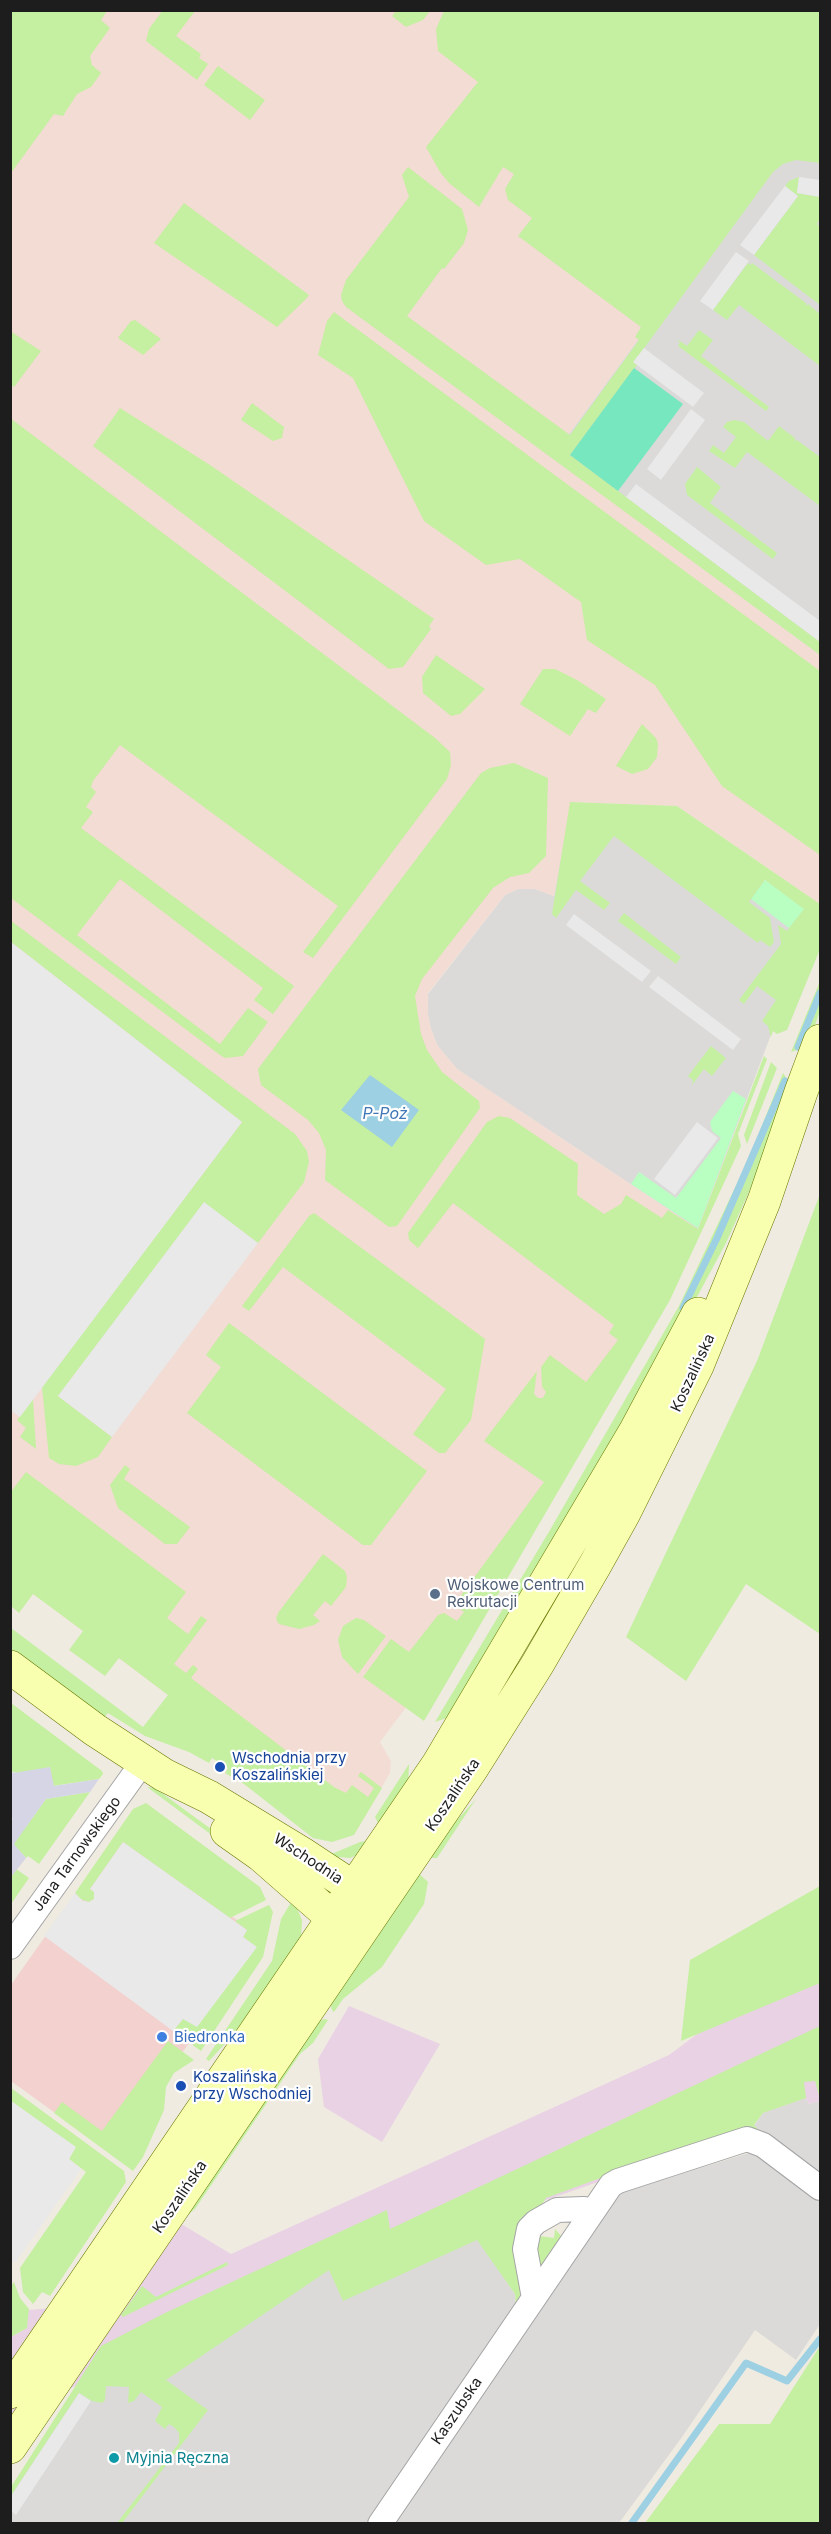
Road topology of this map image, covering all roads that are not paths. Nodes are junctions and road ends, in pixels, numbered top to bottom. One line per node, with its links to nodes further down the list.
1 (820, 1041): 2 (main road, Koszalińska)
2 (801, 1092): 5 (main road, Koszalińska); 7 (main road, Koszalińska)
3 (10, 1667): 4 (main road, Wschodnia)
4 (154, 1769): 5 (main road, Wschodnia); 6 (main road, Wschodnia); 8 (street, Jana Tarnowskiego)
5 (354, 1888): 6 (main road, Koszalińska); 7 (main road, Wschodnia)
6 (333, 1918): 7 (main road); 12 (main road, Koszalińska)
7 (367, 1922): 13 (main road, Koszalińska)
8 (10, 1947)
9 (820, 2188): 10 (street, Kaszubska)
10 (591, 2213): 11 (street, Kaszubska); 11 (street)
11 (534, 2298): 14 (street, Kaszubska)
12 (10, 2392)
13 (10, 2447)
14 (380, 2523)

